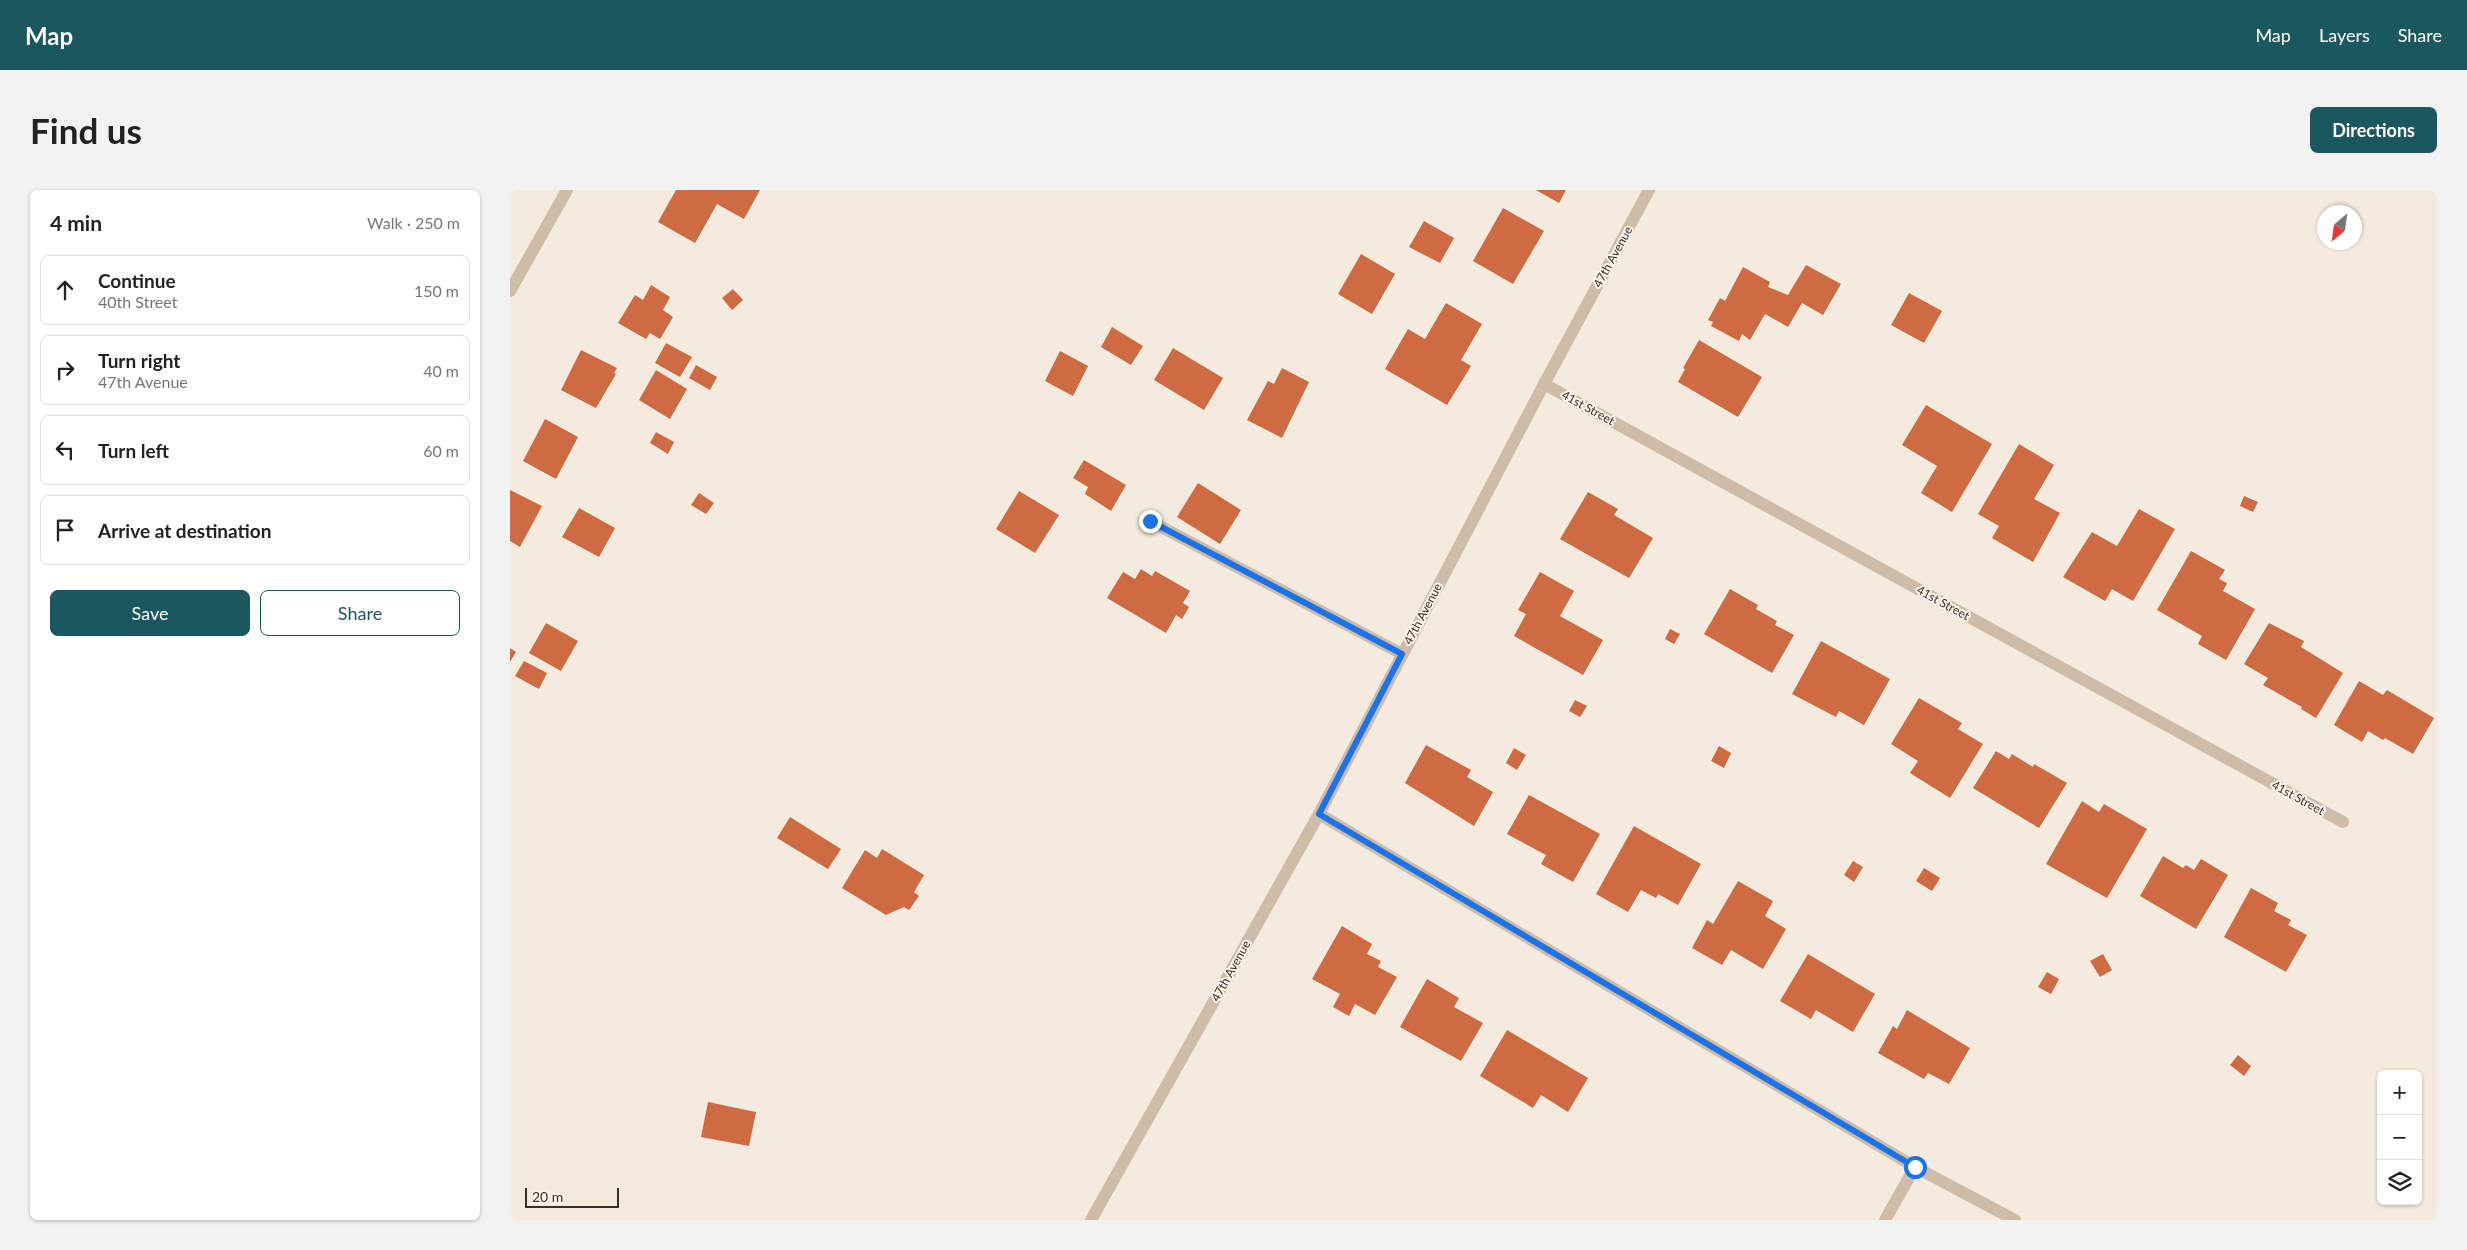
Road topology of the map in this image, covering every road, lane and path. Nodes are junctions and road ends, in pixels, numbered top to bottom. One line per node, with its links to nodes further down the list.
1 (567, 190): 3 (street)
2 (1649, 190): 4 (street, 47th Avenue)
3 (510, 291)
4 (1544, 384): 6 (street, 47th Avenue); 8 (street, 41st Street)
5 (1150, 521): 6 (street)
6 (1402, 654): 7 (street, 47th Avenue)
7 (1319, 814): 9 (street); 10 (street, 47th Avenue)
8 (2343, 822)
9 (1915, 1167): 11 (street); 12 (street)
10 (1091, 1220)
11 (1885, 1220)
12 (2015, 1220)

